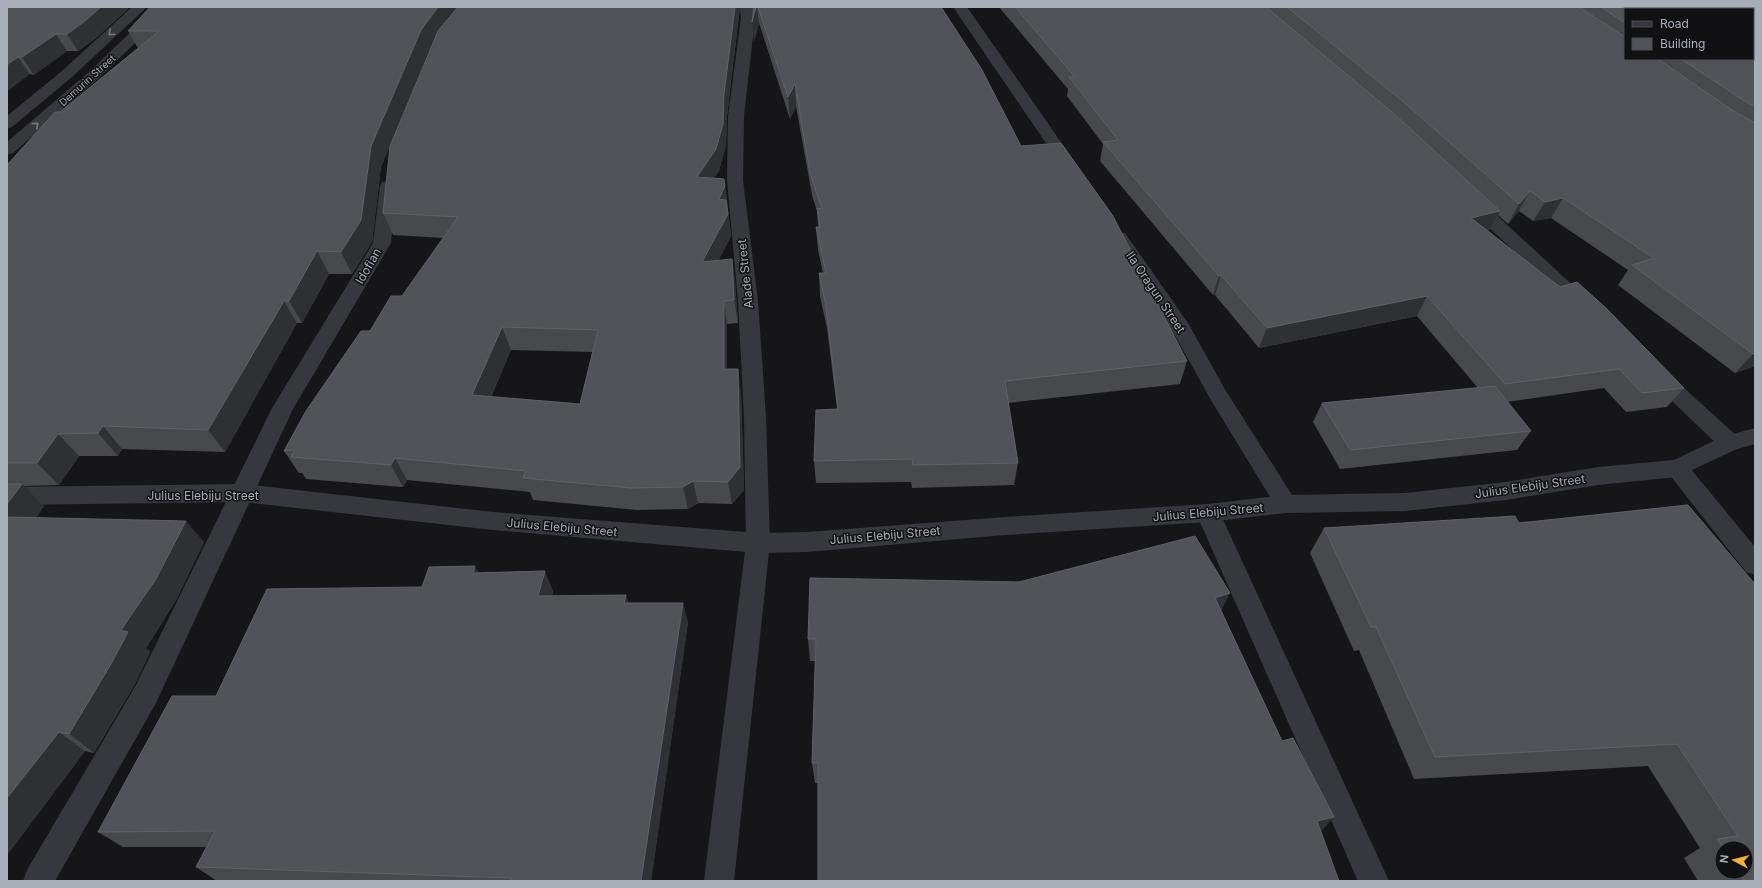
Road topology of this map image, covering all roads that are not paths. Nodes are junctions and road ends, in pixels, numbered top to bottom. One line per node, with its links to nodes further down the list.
1 (140, 7): 5 (street, Demurin Street, one-way to 5)
2 (165, 7): 6 (street, Demurin Street, one-way to 2)
3 (746, 7): 20 (street, Alade Street)
4 (960, 7): 8 (street)
5 (7, 124)
6 (7, 150)
7 (390, 168): 16 (street, Idofian)
8 (1079, 180)
9 (1461, 191): 11 (street)
10 (1111, 225): 18 (street, Ila Oragun Street)
11 (1598, 319)
12 (1644, 362): 14 (street)
13 (1755, 436): 14 (street, Julius Elebiju Street)
14 (1730, 443): 15 (street, Julius Elebiju Street)
15 (1677, 468): 18 (street, Julius Elebiju Street); 21 (street)
16 (243, 493): 17 (street, Julius Elebiju Street); 20 (street, Julius Elebiju Street); 22 (street, Idofian)
17 (7, 496)
18 (1286, 504): 19 (street, Julius Elebiju Street)
19 (1208, 513): 20 (street, Julius Elebiju Street); 24 (street)
20 (758, 543): 23 (street, Alade Street)
21 (1755, 565)
22 (38, 881)
23 (719, 881)
24 (1374, 881)

